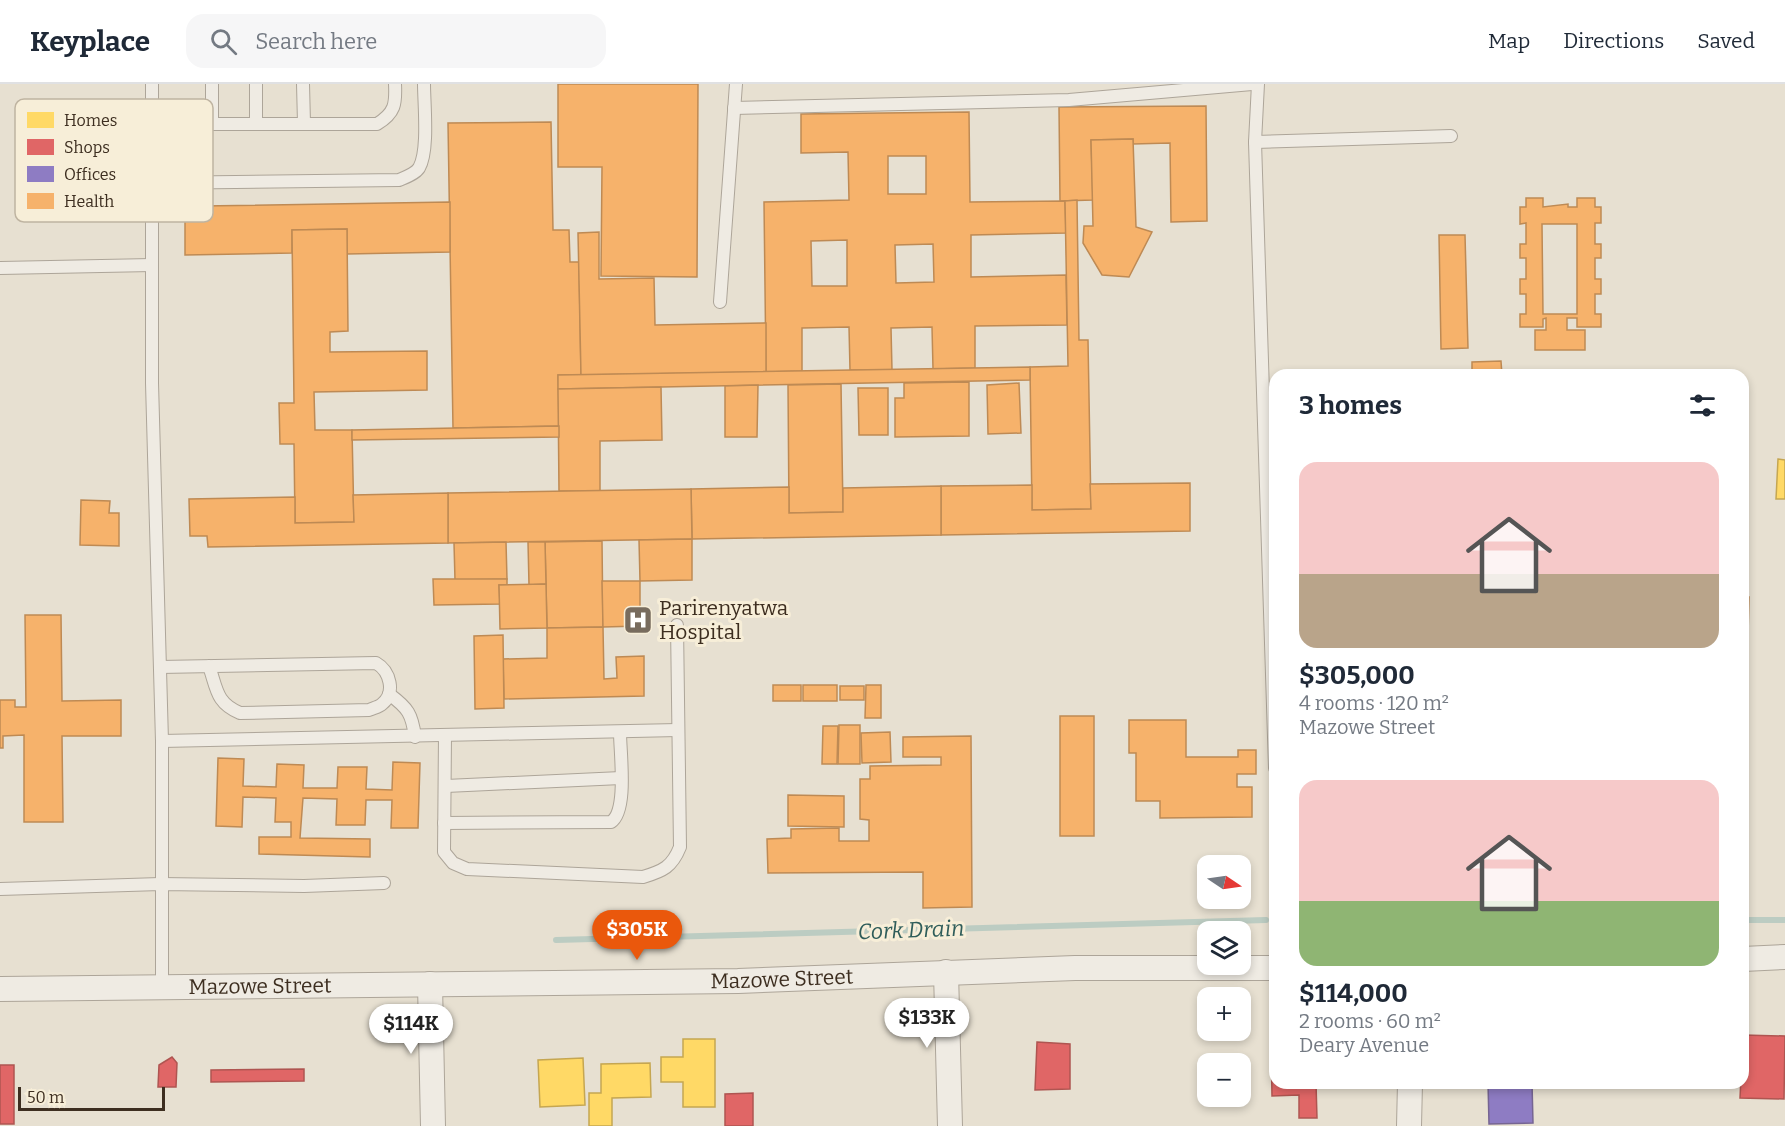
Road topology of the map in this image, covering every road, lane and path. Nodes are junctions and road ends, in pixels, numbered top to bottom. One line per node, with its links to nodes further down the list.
1 (256, 84): 9 (lane)
2 (303, 84): 10 (lane)
3 (395, 84): 10 (lane)
4 (424, 84): 14 (lane)
5 (736, 84): 8 (lane)
6 (1252, 84): 8 (lane)
7 (1258, 84): 13 (lane)
8 (734, 108): 18 (lane)
9 (256, 123): 10 (lane); 11 (lane)
10 (304, 123)
11 (213, 124)
12 (1451, 136): 13 (lane)
13 (1255, 142): 19 (lane)
14 (213, 182)
15 (152, 222): 16 (lane)
16 (152, 265): 17 (lane); 22 (lane)
17 (0, 268)
18 (720, 302)
19 (1269, 478)
20 (677, 625): 24 (lane)
21 (209, 666): 22 (lane); 23 (lane); 23 (lane)
22 (160, 668): 28 (lane)
23 (389, 694): 27 (lane)
24 (678, 730): 25 (lane); 31 (lane)
25 (620, 732): 26 (lane); 29 (lane)
26 (445, 735): 27 (lane); 30 (lane)
27 (415, 737): 28 (lane)
28 (162, 741): 33 (lane)
29 (621, 778): 30 (lane); 31 (lane)
30 (446, 786): 31 (lane)
31 (444, 823)
32 (384, 883): 33 (lane)
33 (160, 884): 34 (lane); 40 (lane)
34 (0, 890)
35 (1785, 957): 36 (street)
36 (1749, 959)
37 (1269, 968): 38 (street, Mazowe Street)
38 (946, 972): 39 (street, Mazowe Street); 44 (street)
39 (430, 984): 40 (street, Mazowe Street); 43 (street)
40 (162, 986): 41 (street, Mazowe Street)
41 (0, 989)
42 (1410, 1089): 45 (street)
43 (433, 1126)
44 (950, 1126)
45 (1409, 1126)

